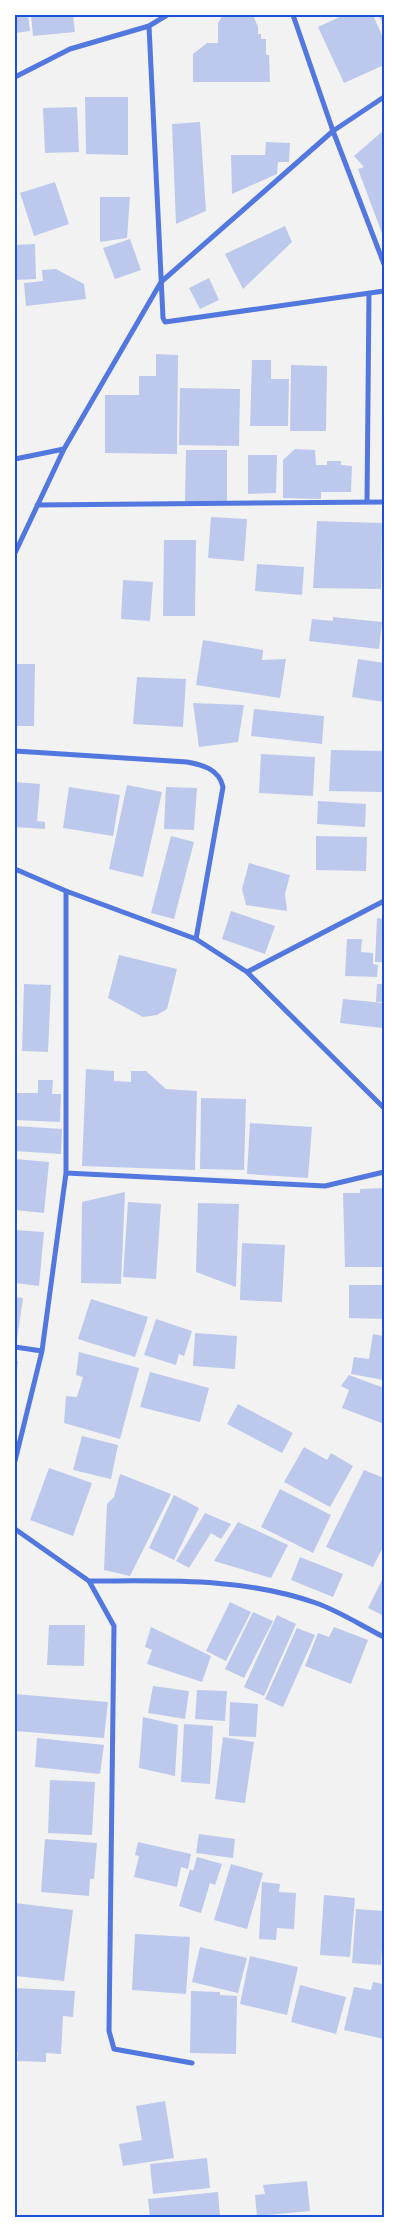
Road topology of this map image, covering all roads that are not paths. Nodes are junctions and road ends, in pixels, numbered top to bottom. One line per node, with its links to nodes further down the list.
1 (167, 15): 3 (street)
2 (293, 15): 6 (street)
3 (149, 26): 4 (street); 8 (street)
4 (15, 77)
5 (384, 97): 6 (street)
6 (333, 131): 7 (street); 8 (street)
7 (384, 264)
8 (161, 282): 10 (street); 11 (street)
9 (384, 291): 10 (street)
10 (368, 293): 13 (street)
11 (64, 449): 12 (street); 15 (street)
12 (15, 459)
13 (367, 502): 14 (street); 15 (street)
14 (384, 502)
15 (37, 505): 16 (street)
16 (15, 553)
17 (15, 751): 21 (street)
18 (15, 869): 19 (street)
19 (66, 891): 21 (street); 25 (street)
20 (384, 902): 22 (street)
21 (196, 939): 22 (street)
22 (247, 972): 23 (street)
23 (384, 1108)
24 (384, 1172): 25 (street)
25 (66, 1173): 27 (street)
26 (15, 1347): 27 (street)
27 (42, 1351): 28 (street)
28 (15, 1461)
29 (15, 1529): 30 (street)
30 (89, 1581): 31 (street); 32 (street)
31 (384, 1637)
32 (192, 2063)

